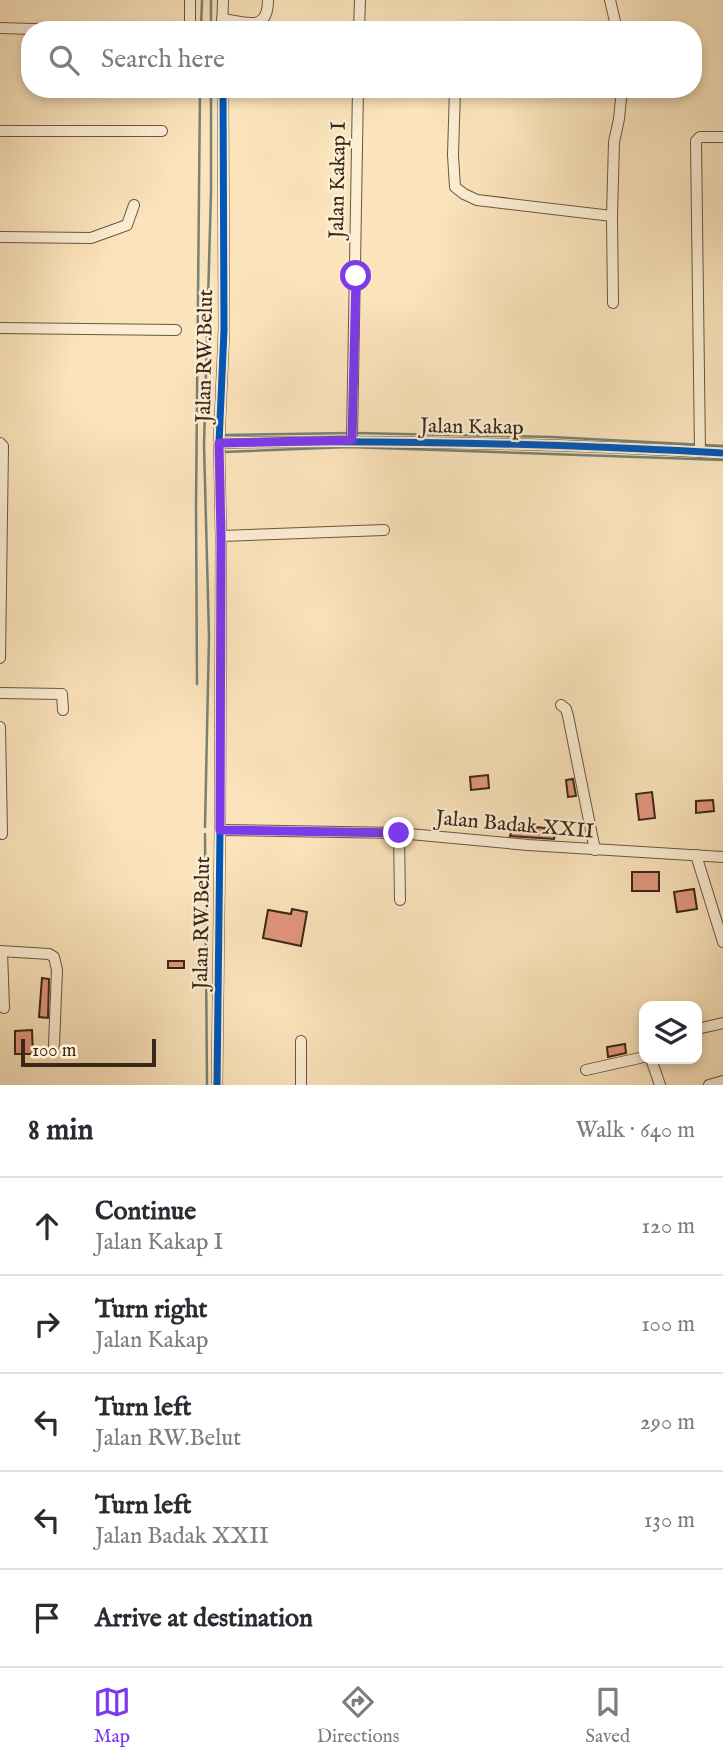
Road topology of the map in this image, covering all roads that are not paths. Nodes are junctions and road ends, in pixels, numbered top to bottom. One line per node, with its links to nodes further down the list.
1 (190, 0): 6 (street)
2 (223, 0): 7 (street)
3 (268, 0): 8 (street)
4 (360, 0): 9 (street)
5 (610, 0): 10 (street)
6 (190, 21)
7 (222, 21)
8 (262, 21)
9 (359, 21)
10 (615, 21)
11 (0, 29): 12 (street)
12 (21, 29)
13 (223, 98): 28 (street, Jalan RW.Belut)
14 (358, 98): 26 (street, Jalan Kakap I)
15 (455, 98): 21 (street)
16 (621, 98): 21 (street)
17 (0, 131): 18 (street)
18 (162, 131)
19 (723, 137): 29 (street)
20 (134, 205): 22 (street)
21 (612, 216): 23 (street)
22 (0, 237)
23 (613, 303)
24 (0, 328): 25 (street)
25 (176, 330)
26 (352, 440): 28 (street, Jalan Kakap); 29 (street, Jalan Kakap)
27 (0, 443): 33 (street)
28 (219, 443): 32 (street, Jalan RW.Belut)
29 (700, 452): 30 (street, Jalan Kakap)
30 (723, 453)
31 (384, 530): 32 (street)
32 (221, 537): 38 (street, Jalan RW.Belut)
33 (0, 658)
34 (0, 694): 36 (street)
35 (561, 705): 41 (street)
36 (63, 710)
37 (0, 727): 40 (street)
38 (220, 830): 39 (street, Jalan Badak XXII); 56 (street, Jalan RW.Belut)
39 (399, 833): 41 (street, Jalan Badak XXII); 44 (street)
40 (2, 834)
41 (595, 850): 42 (street, Jalan Badak XXII)
42 (696, 855): 43 (street, Jalan Badak XXII); 45 (street)
43 (723, 858)
44 (400, 900)
45 (723, 942)
46 (1, 951): 47 (street); 51 (street)
47 (4, 1008)
48 (723, 1023): 49 (street)
49 (702, 1027)
50 (301, 1041): 57 (street)
51 (54, 1045)
52 (639, 1058): 54 (street)
53 (653, 1064): 58 (street)
54 (586, 1070)
55 (723, 1082): 59 (street)
56 (217, 1085)
57 (301, 1085)
58 (660, 1085)
59 (709, 1085)

